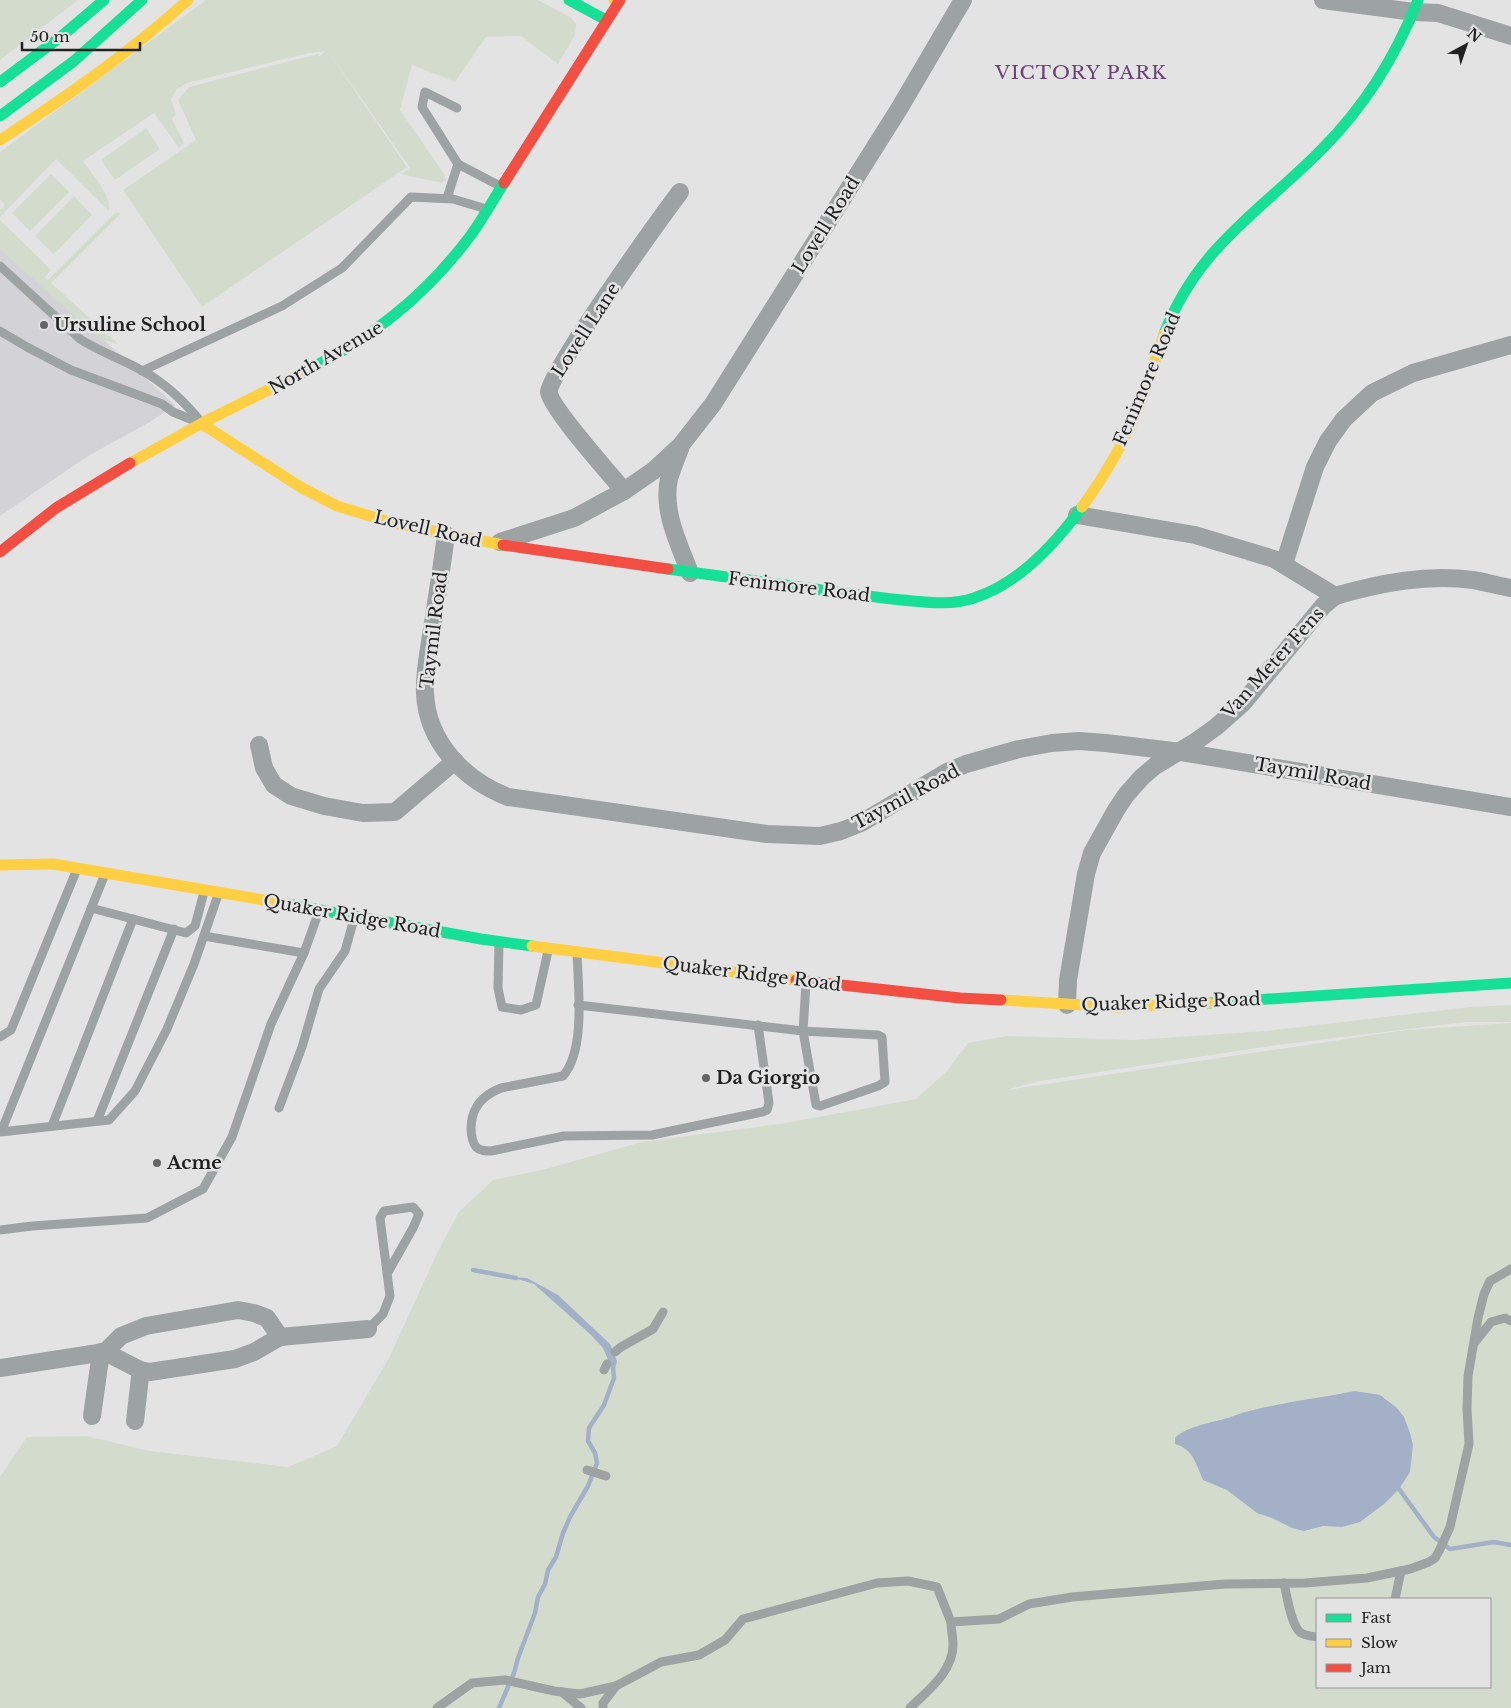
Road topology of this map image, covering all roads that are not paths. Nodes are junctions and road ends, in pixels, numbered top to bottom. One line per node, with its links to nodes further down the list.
1 (104, 0): 11 (main road)
2 (142, 0): 13 (main road)
3 (188, 0): 14 (main road)
4 (569, 0): 9 (main road)
5 (1323, 0): 8 (street)
6 (617, 1): 9 (main road, North Avenue)
7 (964, 1): 25 (street, Lovell Road)
8 (1416, 6): 10 (street); 27 (main road, Fenimore Road)
9 (606, 20): 16 (main road, North Avenue)
10 (1511, 36)
11 (0, 82)
12 (457, 108): 15 (lane)
13 (0, 116)
14 (0, 140)
15 (458, 164): 16 (lane); 18 (lane)
16 (502, 187): 19 (main road, North Avenue)
17 (680, 192): 26 (street, Lovell Lane)
18 (446, 198): 19 (lane); 23 (lane)
19 (488, 209): 24 (main road, North Avenue)
20 (0, 266): 23 (lane)
21 (0, 331): 24 (lane)
22 (1511, 345): 31 (street)
23 (142, 371): 24 (lane)
24 (202, 424): 28 (main road, Lovell Road); 30 (main road, North Avenue)
25 (681, 445): 26 (street, Lovell Road); 32 (street, Lovell Road)
26 (624, 491): 29 (street, Lovell Road)
27 (1077, 515): 31 (street); 32 (main road, Fenimore Road)
28 (446, 535): 29 (main road, Lovell Road); 37 (street, Taymil Road)
29 (494, 544): 32 (main road, Fenimore Road)
30 (0, 552)
31 (1284, 564): 34 (street)
32 (690, 573)
33 (1511, 588): 34 (street)
34 (1335, 596): 36 (street, Van Meter Fens)
35 (259, 745): 37 (street)
36 (1181, 752): 37 (street, Taymil Road); 38 (street, Taymil Road); 57 (street, Van Meter Fens)
37 (454, 761)
38 (1511, 807)
39 (0, 865): 40 (main road, Quaker Ridge Road)
40 (78, 868): 41 (main road, Quaker Ridge Road); 60 (lane)
41 (106, 872): 42 (main road, Quaker Ridge Road); 44 (lane)
42 (205, 889): 43 (main road, Quaker Ridge Road); 48 (lane)
43 (219, 892): 45 (main road, Quaker Ridge Road); 49 (lane)
44 (91, 908): 47 (lane); 64 (lane)
45 (319, 910): 46 (main road, Quaker Ridge Road); 53 (lane)
46 (354, 916): 50 (main road, Quaker Ridge Road); 61 (lane)
47 (133, 919): 48 (lane); 63 (lane)
48 (174, 930): 62 (lane)
49 (204, 936): 53 (lane); 62 (lane)
50 (499, 942): 51 (main road, Quaker Ridge Road); 51 (lane)
51 (549, 948): 52 (main road, Quaker Ridge Road)
52 (577, 952): 54 (main road, Quaker Ridge Road); 56 (lane)
53 (304, 953): 65 (lane)
54 (806, 981): 57 (main road, Quaker Ridge Road); 59 (lane)
55 (1511, 984): 57 (main road, Quaker Ridge Road)
56 (578, 1005): 58 (lane); 58 (lane)
57 (1066, 1005)
58 (758, 1025): 59 (lane)
59 (804, 1031): 59 (lane)
60 (0, 1037)
61 (278, 1108)
62 (97, 1121): 63 (lane)
63 (52, 1126): 64 (lane)
64 (0, 1132)
65 (0, 1230)
66 (1511, 1269): 72 (lane)
67 (387, 1274): 67 (lane); 70 (lane)
68 (663, 1312): 74 (lane)
69 (1511, 1321): 72 (lane)
70 (368, 1329): 71 (street)
71 (280, 1337): 73 (street); 76 (street)
72 (1474, 1344): 81 (lane)
73 (103, 1352): 75 (street); 76 (street); 77 (street)
74 (615, 1352)
75 (0, 1368)
76 (140, 1370): 78 (street)
77 (92, 1416)
78 (135, 1421)
79 (587, 1470): 80 (lane)
80 (606, 1476)
81 (1401, 1570): 82 (lane); 83 (lane)
82 (1284, 1583): 84 (lane); 85 (lane)
83 (1395, 1598)
84 (950, 1622): 86 (lane); 91 (lane)
85 (1316, 1637)
86 (616, 1686): 87 (lane); 90 (lane)
87 (561, 1692): 88 (lane); 89 (lane)
88 (437, 1708)
89 (581, 1708)
90 (603, 1708)
91 (910, 1708)

